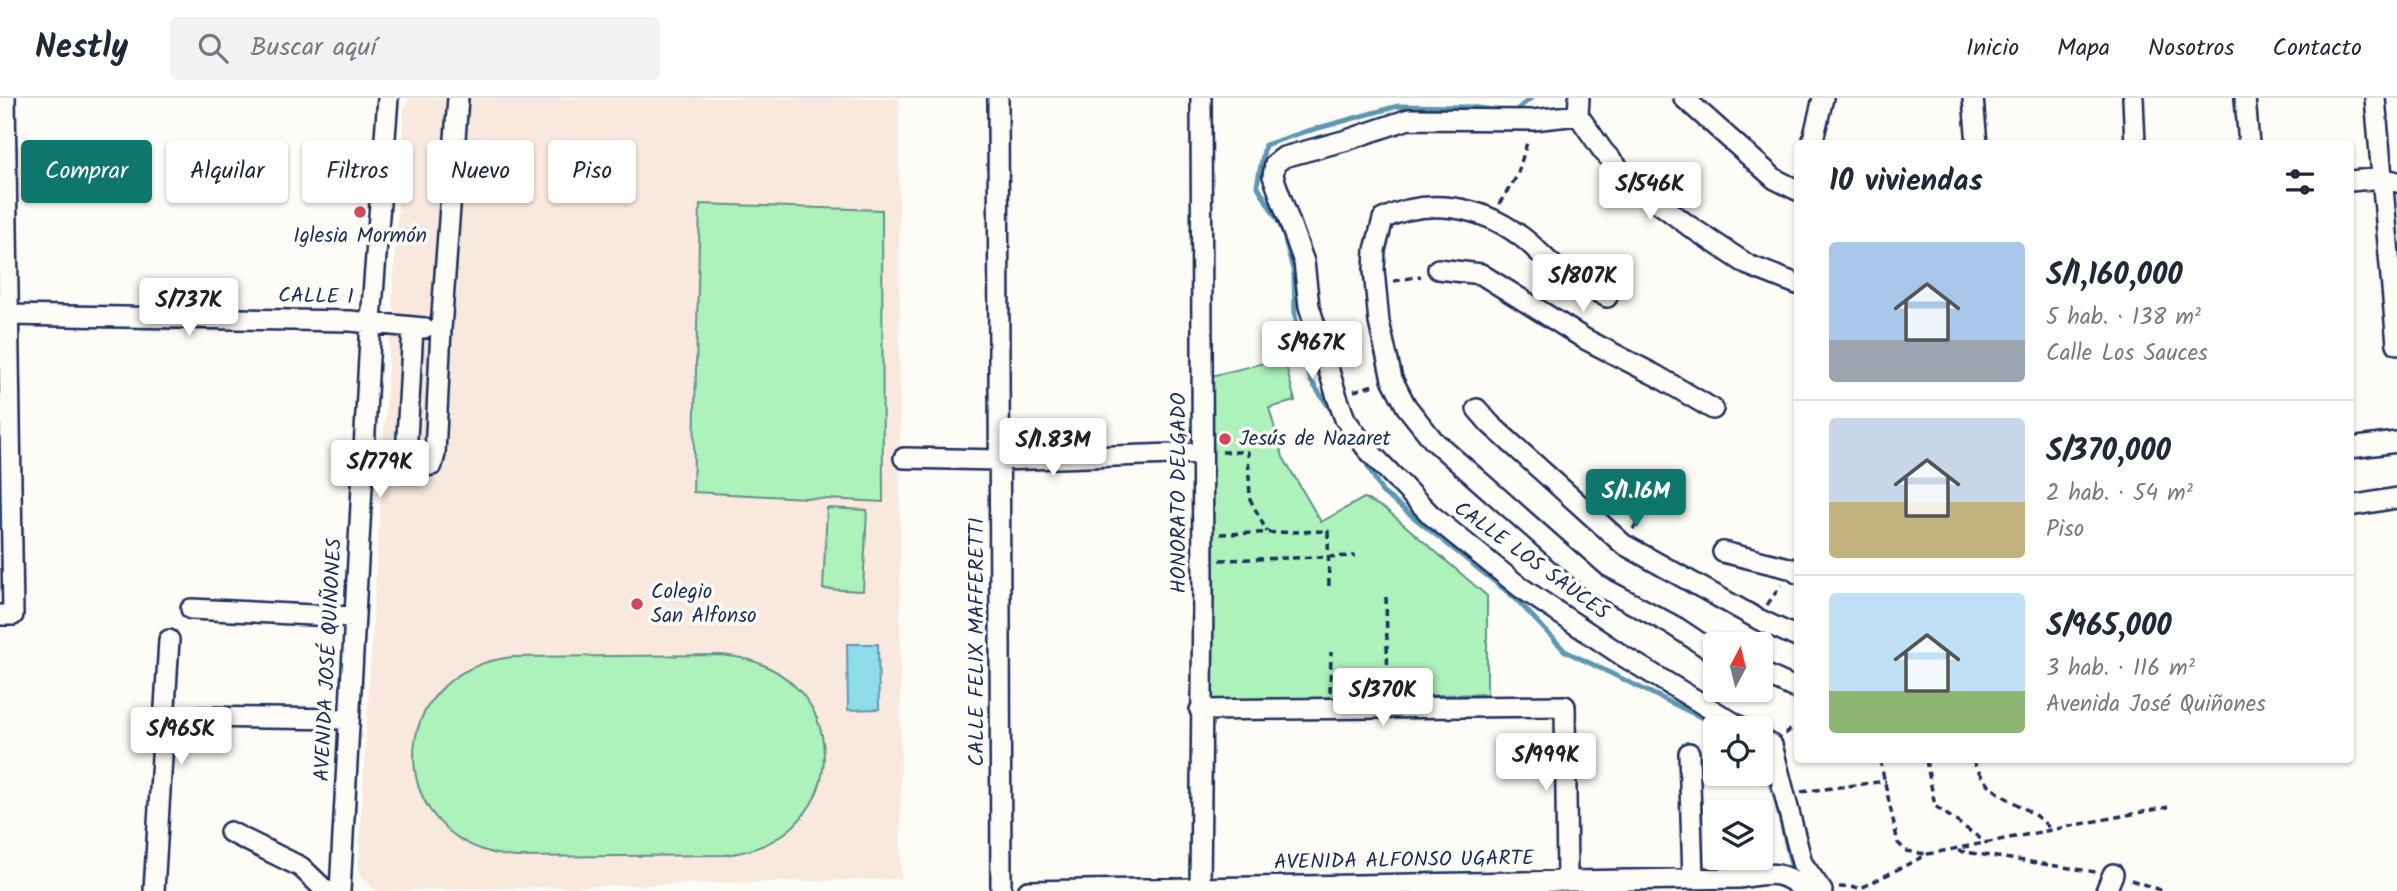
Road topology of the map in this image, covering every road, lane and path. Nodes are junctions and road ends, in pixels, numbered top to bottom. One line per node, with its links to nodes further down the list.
1 (5, 98): 26 (street)
2 (458, 98): 29 (street)
3 (998, 98): 39 (street, CALLE FELIX MAFFERETTI)
4 (1201, 98): 37 (street, HONORATO DELGADO)
5 (1684, 98): 20 (street)
6 (1823, 98): 14 (street)
7 (1973, 98): 15 (street)
8 (2133, 98): 16 (street)
9 (2245, 98): 17 (street)
10 (2375, 98): 18 (street)
11 (390, 101): 27 (street, AVENIDA JOSÉ QUIÑONES)
12 (1579, 106): 13 (street, CALLE LOS SAUCES); 23 (street)
13 (1533, 120): 21 (path); 32 (street, CALLE LOS SAUCES)
14 (1813, 140)
15 (1977, 140)
16 (2136, 140)
17 (2249, 140)
18 (2389, 180): 19 (street); 30 (street)
19 (2354, 181)
20 (1794, 187)
21 (1491, 217): 24 (street); 25 (street)
22 (1438, 268): 24 (path); 34 (street)
23 (1794, 283)
24 (1375, 284): 31 (street)
25 (1606, 297)
26 (9, 315): 27 (street, CALLE 1); 54 (street)
27 (371, 321): 28 (street, CALLE 1); 55 (street, AVENIDA JOSÉ QUIÑONES)
28 (414, 327): 29 (street, CALLE 1); 29 (street)
29 (441, 330)
30 (2397, 344)
31 (1392, 379): 32 (path); 58 (street)
32 (1337, 397): 65 (street, CALLE LOS SAUCES)
33 (1477, 409): 45 (street)
34 (1713, 409)
35 (2397, 442): 36 (street)
36 (2354, 447)
37 (1209, 452): 39 (street); 43 (path); 64 (street, HONORATO DELGADO)
38 (904, 458): 39 (street)
39 (999, 460): 92 (street, CALLE FELIX MAFFERETTI)
40 (2397, 498): 41 (street)
41 (2354, 505)
42 (1647, 508): 45 (path)
43 (1267, 532): 44 (path); 48 (path)
44 (1218, 534)
45 (1623, 544): 56 (street)
46 (1723, 552): 50 (street)
47 (1356, 556): 48 (path)
48 (1329, 557): 49 (path); 51 (path)
49 (1218, 560)
50 (1794, 570)
51 (1329, 589)
52 (1386, 597): 62 (path)
53 (191, 609): 55 (street)
54 (6, 615)
55 (353, 617): 67 (street, AVENIDA JOSÉ QUIÑONES)
56 (1794, 636)
57 (169, 640): 89 (street)
58 (1703, 645)
59 (1331, 652): 63 (path)
60 (1773, 678): 61 (street)
61 (1794, 688)
62 (1388, 693)
63 (1330, 694)
64 (1200, 710): 82 (street); 86 (street, HONORATO DELGADO)
65 (1722, 716)
66 (195, 717): 67 (street)
67 (348, 719): 91 (street, AVENIDA JOSÉ QUIÑONES)
68 (1773, 748): 74 (street)
69 (1689, 753): 81 (street)
70 (1882, 763): 73 (path)
71 (1927, 763): 78 (path)
72 (1974, 763): 76 (path)
73 (1886, 781): 74 (path); 80 (path)
74 (1786, 794): 88 (street)
75 (2168, 807): 76 (path)
76 (2052, 831): 78 (path)
77 (230, 832): 90 (street)
78 (1988, 844): 79 (path)
79 (1953, 851): 80 (path); 83 (path)
80 (1928, 854): 88 (path)
81 (1693, 878): 82 (street, AVENIDA ALFONSO UGARTE); 84 (street, AVENIDA ALFONSO UGARTE)
82 (1567, 880): 85 (street, AVENIDA ALFONSO UGARTE)
83 (2109, 883): 94 (path)
84 (1740, 884): 88 (street, AVENIDA ALFONSO UGARTE)
85 (1454, 887): 87 (street, AVENIDA ALFONSO UGARTE)
86 (1200, 888): 87 (street, AVENIDA ALFONSO UGARTE); 93 (street, AVENIDA ALFONSO UGARTE)
87 (1264, 889)
88 (1815, 889)
89 (154, 891)
90 (326, 891)
91 (340, 891)
92 (1001, 891)
93 (1028, 891)
94 (2163, 891)

